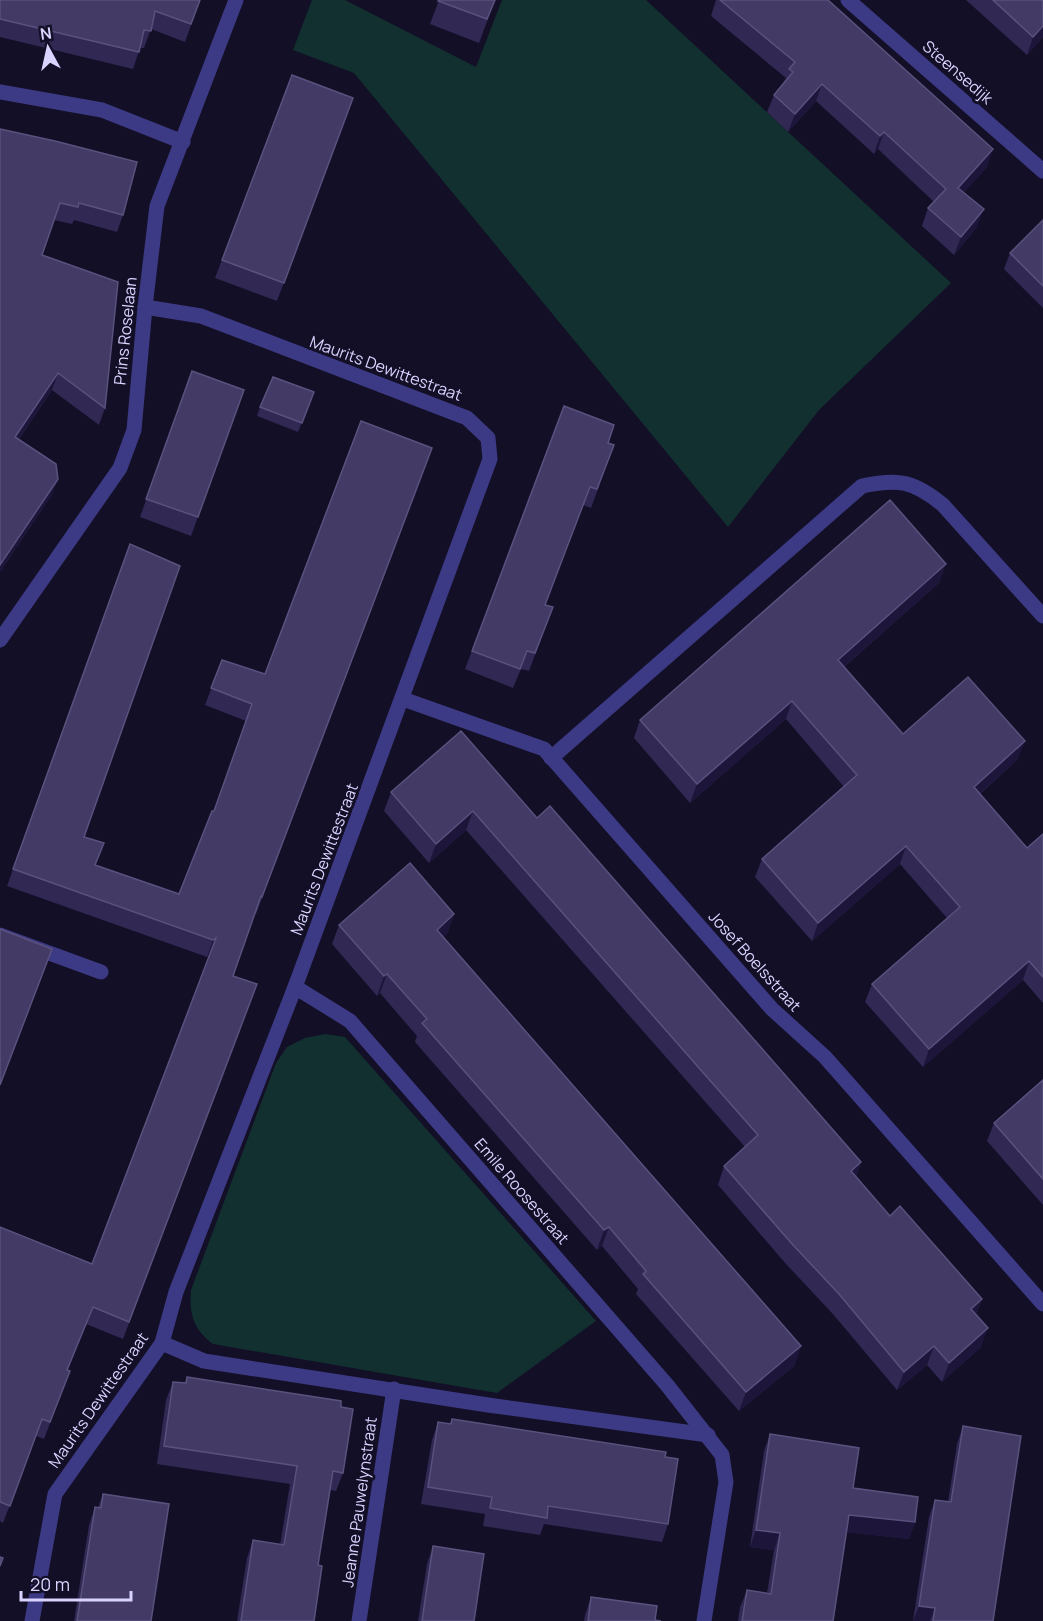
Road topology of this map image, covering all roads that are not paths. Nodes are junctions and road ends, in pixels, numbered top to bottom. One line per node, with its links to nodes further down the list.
1 (236, 0): 4 (street, Prins Roselaan)
2 (848, 0): 5 (street, Steensedijk)
3 (0, 92): 4 (street)
4 (183, 142): 6 (street, Prins Roselaan)
5 (1040, 163)
6 (145, 307): 8 (street, Prins Roselaan); 9 (street, Maurits Dewittestraat)
7 (1043, 616): 10 (street)
8 (0, 640)
9 (403, 699): 10 (street, Josef Boelsstraat); 13 (street, Maurits Dewittestraat)
10 (551, 758): 14 (street, Josef Boelsstraat)
11 (0, 935): 12 (street)
12 (101, 972)
13 (295, 987): 15 (street, Maurits Dewittestraat); 17 (street, Emile Roosestraat)
14 (1043, 1304)
15 (162, 1343): 16 (street); 18 (street, Maurits Dewittestraat)
16 (394, 1389): 17 (street); 19 (street, Jeanne Pauwelynstraat)
17 (708, 1435): 20 (street, Emile Roosestraat)
18 (32, 1621)
19 (359, 1621)
20 (704, 1621)

